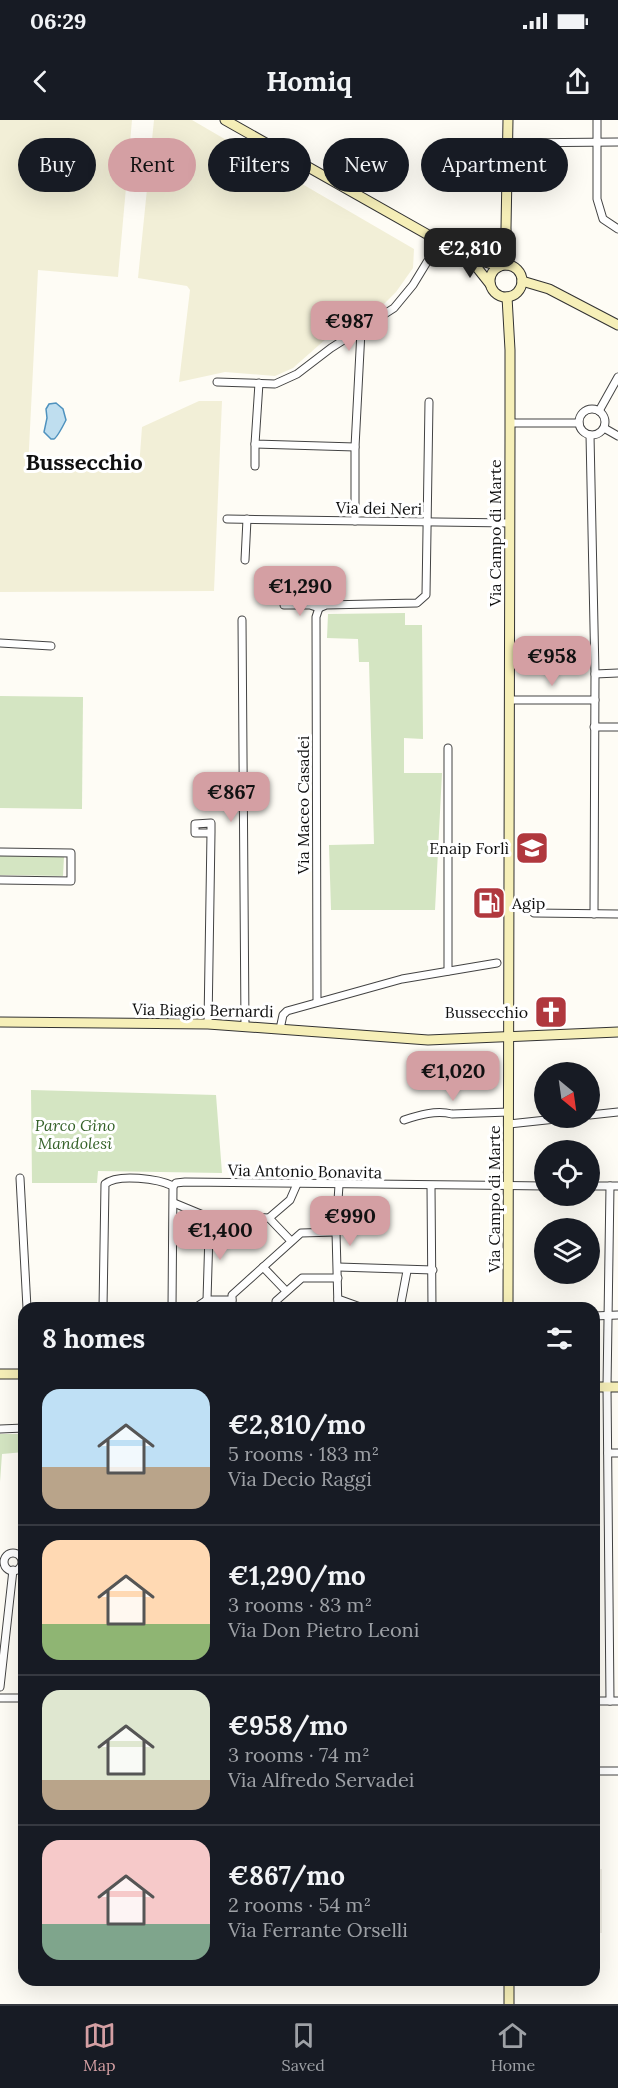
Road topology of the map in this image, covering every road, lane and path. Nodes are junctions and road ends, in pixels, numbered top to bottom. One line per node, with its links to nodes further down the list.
1 (225, 120): 10 (main road)
2 (508, 120): 4 (main road)
3 (597, 120): 5 (street)
4 (508, 138)
5 (597, 142): 6 (street); 7 (street); 9 (street)
6 (618, 142)
7 (568, 143)
8 (507, 192): 12 (main road)
9 (618, 229)
10 (445, 244): 11 (main road); 17 (street)
11 (469, 258): 12 (main road); 14 (main road)
12 (504, 266): 13 (main road); 14 (main road)
13 (522, 281): 15 (main road); 16 (main road)
14 (490, 285): 15 (main road)
15 (507, 297): 23 (main road, Via Campo di Marte)
16 (618, 325)
17 (361, 331): 20 (street); 29 (street)
18 (618, 377): 22 (street)
19 (217, 382): 20 (street)
20 (259, 383): 28 (street)
21 (429, 402): 34 (street)
22 (599, 411): 24 (street); 25 (street)
23 (510, 423): 24 (street); 35 (main road, Via Campo di Marte)
24 (579, 423): 26 (street)
25 (604, 428): 26 (street); 27 (street)
26 (590, 435): 43 (street)
27 (618, 436)
28 (255, 444): 29 (street); 30 (street)
29 (356, 447): 33 (street)
30 (255, 466)
31 (227, 519): 32 (street, Via dei Neri)
32 (247, 519): 33 (street, Via dei Neri); 36 (street)
33 (355, 521): 34 (street, Via dei Neri)
34 (427, 522): 35 (street, Via dei Neri); 38 (street)
35 (510, 523): 44 (main road, Via Campo di Marte)
36 (245, 560)
37 (284, 605): 38 (street)
38 (319, 608): 57 (street, Via Maceo Casadei)
39 (242, 620): 60 (street)
40 (0, 643): 41 (street)
41 (51, 646)
42 (618, 673): 43 (street)
43 (595, 674): 45 (street)
44 (510, 700): 45 (street); 63 (main road, Via Campo di Marte)
45 (595, 700): 46 (street)
46 (594, 727): 47 (street); 53 (street)
47 (618, 727)
48 (448, 748): 56 (street)
49 (211, 833): 59 (street)
50 (0, 852): 51 (street)
51 (0, 880)
52 (534, 913): 53 (street)
53 (594, 914): 54 (street)
54 (618, 914)
55 (497, 963): 56 (street, Via Biagio Bernardi)
56 (448, 971): 57 (street, Via Biagio Bernardi)
57 (317, 1002): 61 (street, Via Biagio Bernardi)
58 (0, 1022): 59 (main road, Via Biagio Bernardi)
59 (208, 1024): 60 (main road, Via Biagio Bernardi)
60 (245, 1026): 61 (main road, Via Biagio Bernardi)
61 (280, 1029): 63 (main road)
62 (618, 1032): 63 (main road)
63 (509, 1037): 65 (main road, Via Campo di Marte)
64 (618, 1112): 66 (street)
65 (509, 1113): 67 (street); 69 (main road, Via Campo di Marte)
66 (600, 1114)
67 (404, 1120)
68 (534, 1121): 69 (street)
69 (509, 1124): 79 (main road, Via Campo di Marte)
70 (20, 1178): 93 (street)
71 (297, 1184): 72 (street, Via Antonio Bonavita); 73 (street, Via Antonio Bonavita); 82 (street)
72 (339, 1185): 74 (street, Via Antonio Bonavita); 83 (street)
73 (173, 1186): 80 (street); 94 (street, Via Antonio Bonavita)
74 (431, 1186): 79 (street, Via Antonio Bonavita); 87 (street)
75 (534, 1186): 79 (street, Via Antonio Bonavita)
76 (600, 1186): 77 (street)
77 (610, 1186): 78 (street); 104 (street)
78 (618, 1186)
79 (509, 1187): 103 (main road, Via Campo di Marte)
80 (174, 1203): 81 (street); 95 (street)
81 (218, 1217): 82 (street); 92 (street)
82 (269, 1218): 84 (street)
83 (336, 1232): 84 (street); 86 (street)
84 (291, 1241): 85 (street)
85 (263, 1267): 90 (street); 98 (street)
86 (338, 1267): 88 (street); 89 (street)
87 (433, 1270): 88 (street); 102 (street)
88 (407, 1271): 101 (street)
89 (338, 1278): 90 (street); 91 (street)
90 (286, 1291): 99 (street)
91 (338, 1299): 100 (street)
92 (207, 1300): 96 (street); 97 (street)
93 (27, 1302)
94 (103, 1302)
95 (172, 1302)
96 (204, 1302)
97 (220, 1302)
98 (232, 1302)
99 (276, 1302)
100 (346, 1302)
101 (401, 1302)
102 (432, 1302)
103 (508, 1302)
104 (608, 1315): 105 (street); 106 (street); 110 (street)
105 (618, 1315)
106 (600, 1316)
107 (0, 1374): 108 (main road)
108 (18, 1374)
109 (600, 1387): 110 (main road)
110 (607, 1387): 111 (main road); 114 (street)
111 (618, 1387)
112 (0, 1428): 113 (street)
113 (18, 1428)
114 (608, 1453): 115 (street); 124 (street)
115 (618, 1453)
116 (18, 1555): 117 (street)
117 (2, 1560): 119 (street)
118 (18, 1569): 119 (street)
119 (13, 1570): 120 (street)
120 (2, 1647): 121 (street)
121 (0, 1687)
122 (0, 1698): 123 (street)
123 (18, 1698)
124 (614, 1701)
125 (600, 1771): 126 (street)
126 (618, 1771)
127 (509, 1986): 128 (main road)
128 (510, 2004)

